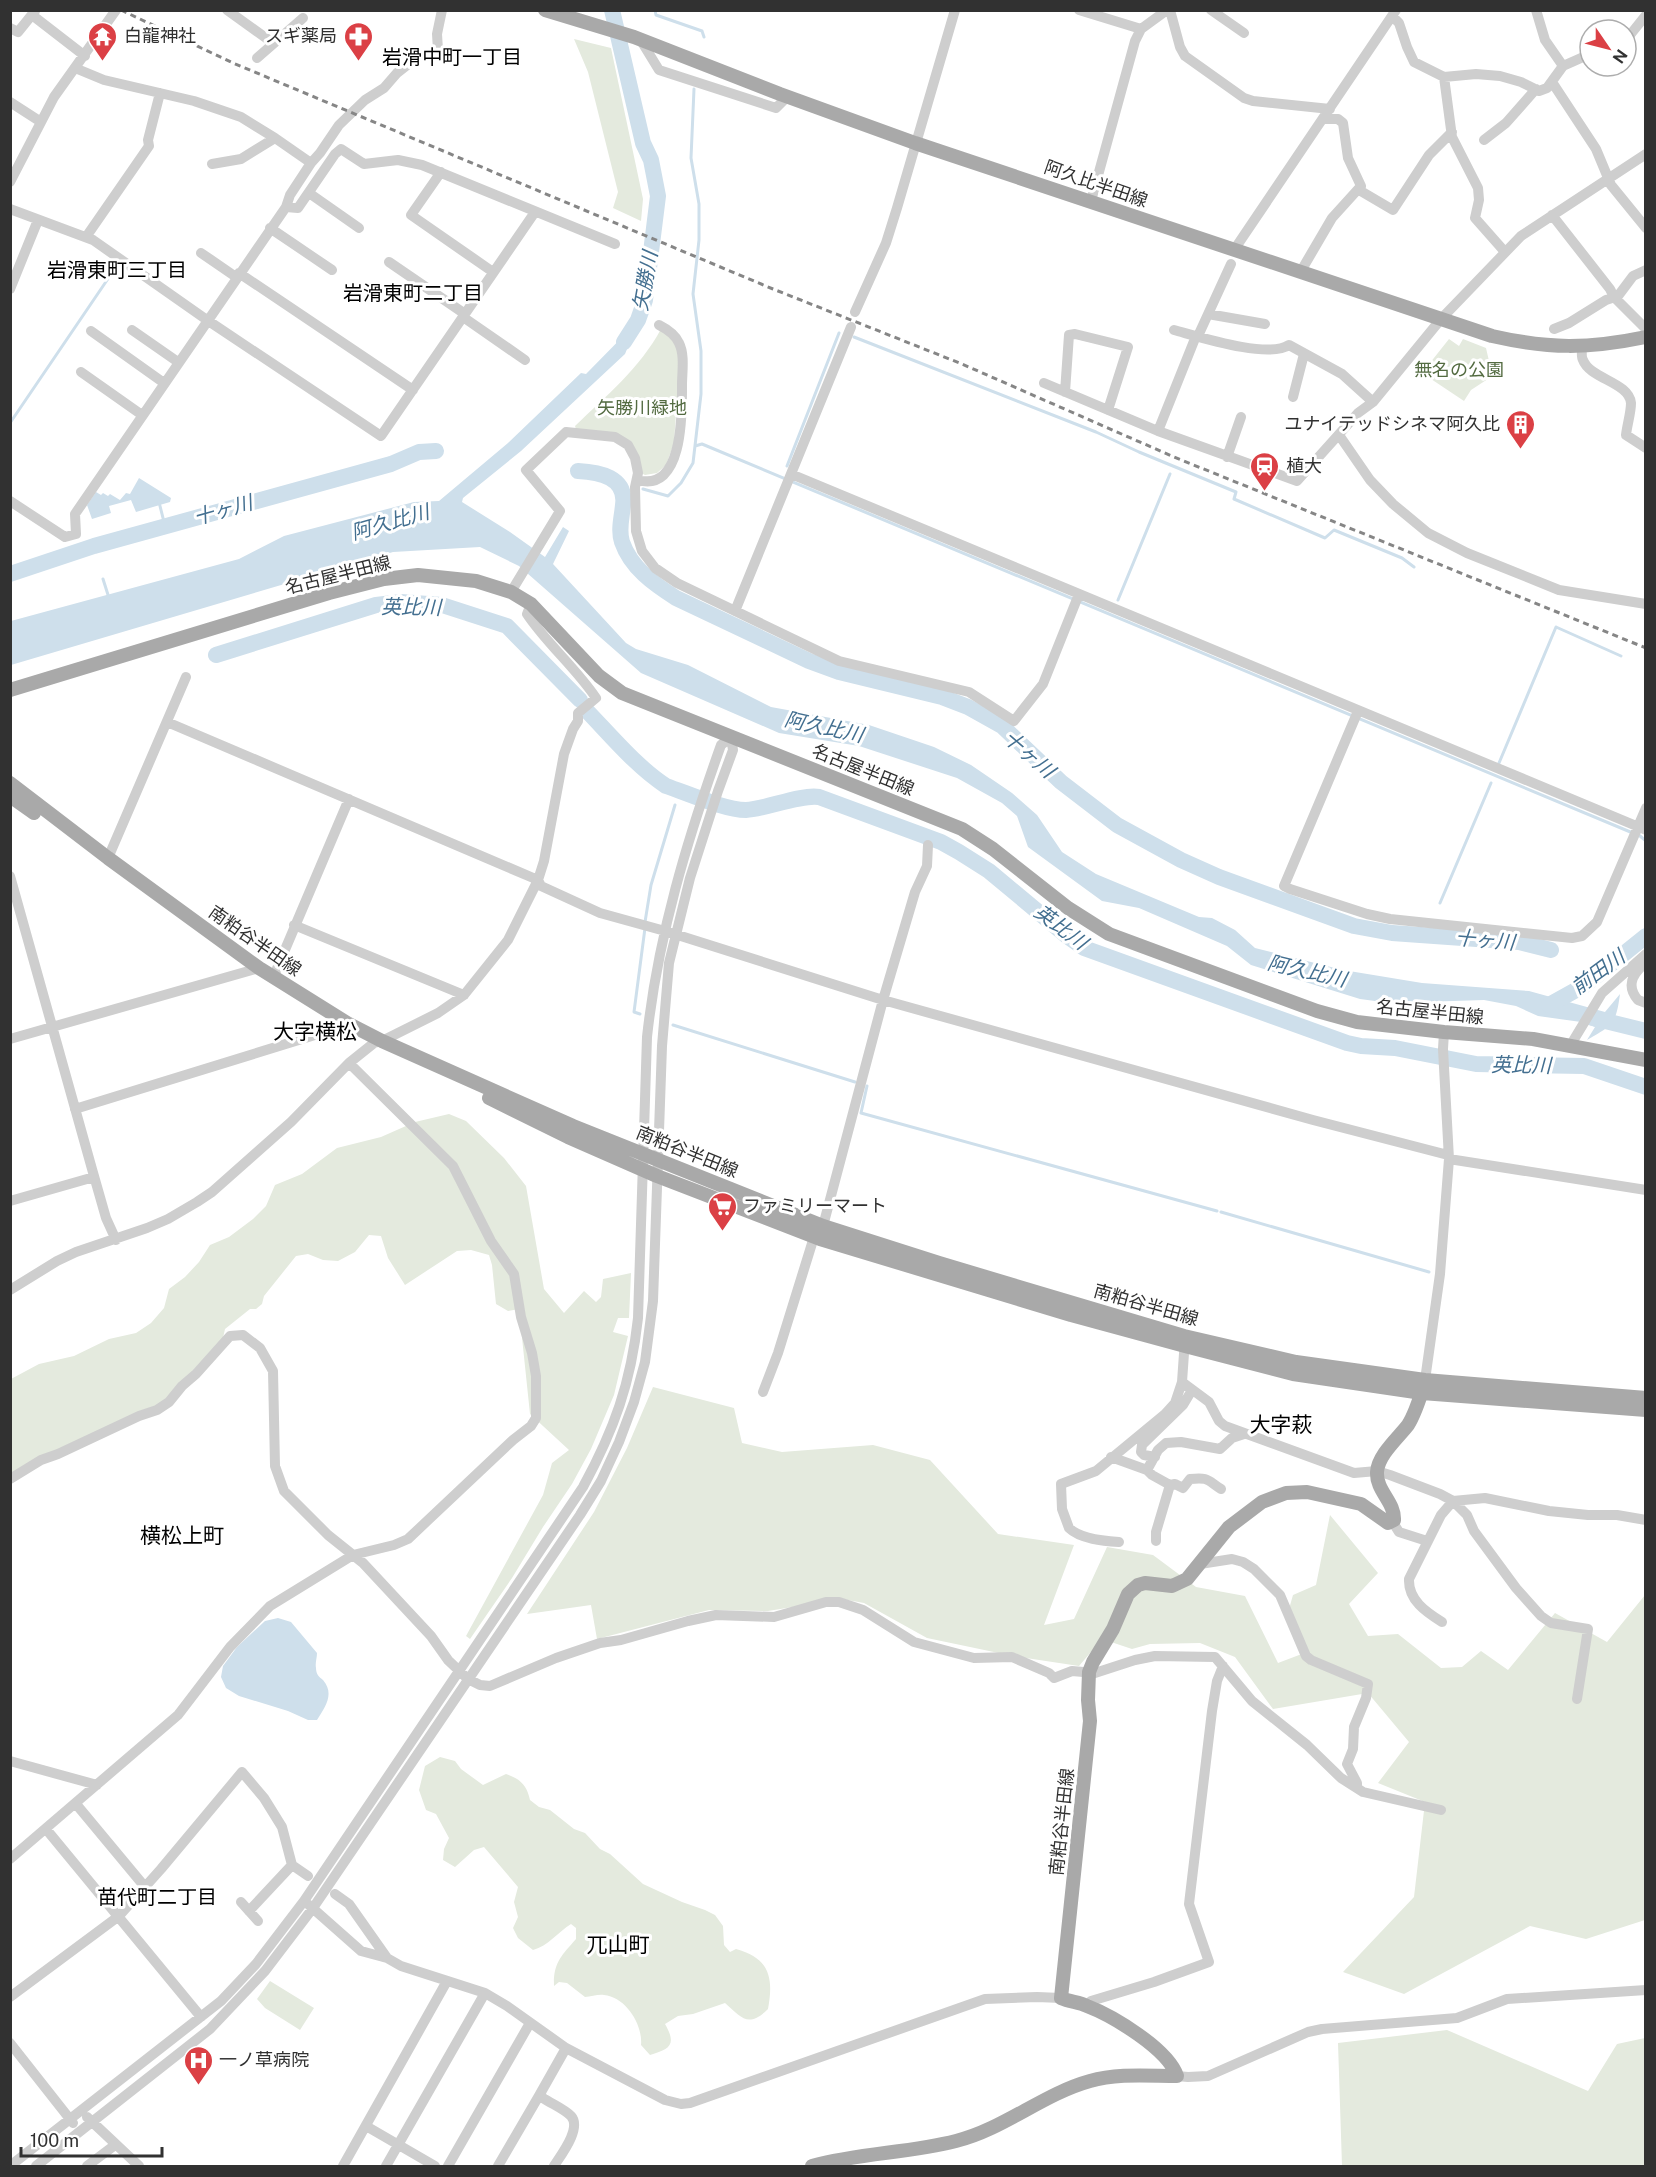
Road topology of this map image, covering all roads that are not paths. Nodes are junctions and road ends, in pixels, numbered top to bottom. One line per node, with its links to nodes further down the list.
1 (116, 10): 20 (street)
2 (442, 10): 38 (street)
3 (545, 10): 13 (main road, 阿久比半田線)
4 (955, 10): 36 (street)
5 (1079, 10): 12 (street)
6 (1168, 10): 16 (street); 31 (street)
7 (1211, 10): 17 (street)
8 (1536, 10): 23 (street)
9 (228, 11): 19 (street)
10 (34, 13): 15 (street); 20 (street)
11 (1394, 13): 25 (street); 31 (street)
12 (1102, 14): 16 (street)
13 (583, 16): 18 (main road, 阿久比半田線)
14 (303, 18): 19 (street)
15 (10, 28)
16 (1141, 29): 45 (street)
17 (1244, 33)
18 (637, 38): 29 (main road, 阿久比半田線); 29 (street)
19 (273, 43): 21 (street)
20 (85, 56): 24 (street)
21 (257, 58)
22 (1578, 59): 23 (street)
23 (1563, 66): 26 (street)
24 (75, 68): 28 (street); 32 (street)
25 (1444, 77): 27 (street); 33 (street)
26 (1552, 82): 27 (street); 42 (street)
27 (1536, 89): 35 (street)
28 (160, 93): 34 (street); 54 (street)
29 (787, 97): 36 (main road, 阿久比半田線)
30 (10, 102): 32 (street)
31 (1327, 114): 43 (street); 58 (street)
32 (41, 122): 41 (street)
33 (1452, 132): 43 (street); 56 (street)
34 (275, 138): 38 (street); 39 (street)
35 (1484, 140)
36 (915, 143): 45 (main road, 阿久比半田線); 67 (street)
37 (1646, 154): 42 (street)
38 (311, 163): 46 (street)
39 (212, 164)
40 (441, 172): 44 (street); 48 (street); 62 (street)
41 (12, 175)
42 (1609, 177): 49 (street); 53 (street)
43 (1359, 190): 63 (street)
44 (309, 193): 46 (street); 52 (street)
45 (1091, 201): 58 (main road, 阿久比半田線)
46 (286, 207): 51 (street)
47 (10, 209): 50 (street)
48 (535, 212): 55 (street); 62 (street)
49 (1552, 215): 56 (street); 66 (street)
50 (38, 220): 54 (street); 65 (street)
51 (270, 228): 60 (street); 64 (street)
52 (359, 228)
53 (1646, 228)
54 (86, 237): 71 (street)
55 (615, 244)
56 (1505, 252): 70 (street)
57 (201, 253): 64 (street)
58 (1233, 257): 63 (main road, 阿久比半田線); 68 (street)
59 (389, 262): 69 (street)
60 (332, 270)
61 (1646, 270): 66 (street)
62 (493, 272): 69 (street)
63 (1301, 272): 70 (main road, 阿久比半田線)
64 (238, 275): 71 (street); 89 (street)
65 (10, 289)
66 (1614, 297): 75 (street); 76 (street)
67 (855, 312)
68 (1208, 314): 72 (street); 80 (street)
69 (464, 316): 84 (street); 89 (street)
70 (1441, 319): 82 (main road, 阿久比半田線); 92 (street)
71 (207, 320): 85 (street); 89 (street)
72 (1265, 324)
73 (659, 325): 101 (street)
74 (850, 327): 100 (street)
75 (1554, 329)
76 (1646, 329)
77 (132, 330): 85 (street)
78 (1174, 330): 80 (street)
79 (91, 332): 87 (street)
80 (1197, 336): 83 (street); 96 (street)
81 (1646, 337): 82 (main road, 阿久比半田線)
82 (1582, 346): 98 (street)
83 (1304, 354): 91 (street); 92 (street)
84 (525, 360)
85 (178, 362): 87 (street)
86 (81, 372): 94 (street)
87 (164, 383): 94 (street)
88 (1044, 383): 90 (street)
89 (413, 390)
90 (1065, 392): 93 (street); 93 (street)
91 (1293, 397)
92 (1373, 402): 97 (street)
93 (1108, 410): 96 (street)
94 (142, 415): 102 (street)
95 (1241, 417): 99 (street)
96 (1158, 431): 99 (street)
97 (1339, 435): 99 (street); 106 (street)
98 (1646, 448)
99 (1227, 457)
100 (791, 474): 104 (street); 107 (street)
101 (638, 480): 103 (street); 107 (street)
102 (10, 501)
103 (511, 592): 105 (main road, 名古屋半田線); 109 (main road, 名古屋半田線)
104 (1079, 594): 107 (street); 110 (street)
105 (531, 604): 112 (main road, 名古屋半田線); 121 (street)
106 (1646, 604)
107 (735, 611)
108 (186, 677): 111 (street)
109 (10, 690)
110 (1358, 711): 117 (street); 117 (street)
111 (167, 722): 115 (street); 119 (street)
112 (731, 737): 124 (street); 124 (street); 134 (main road, 名古屋半田線)
113 (10, 783): 119 (main road, 南粕谷半田線)
114 (10, 796): 127 (main road, 南粕谷半田線)
115 (349, 799): 121 (street); 123 (street)
116 (1646, 808): 117 (street)
117 (1642, 828)
118 (928, 845): 130 (street)
119 (108, 858): 127 (main road, 南粕谷半田線)
120 (10, 876): 122 (street)
121 (538, 880): 124 (street); 129 (street)
122 (12, 889): 133 (street)
123 (294, 925): 128 (street); 129 (street)
124 (671, 932): 130 (street); 141 (street); 143 (street)
125 (1646, 954): 137 (street)
126 (1646, 963): 131 (street)
127 (255, 969): 128 (main road, 南粕谷半田線); 132 (main road, 南粕谷半田線); 133 (street)
128 (273, 978): 136 (main road, 南粕谷半田線)
129 (464, 995): 136 (street)
130 (883, 1000): 142 (street); 149 (street)
131 (1646, 1003)
132 (344, 1026): 136 (main road, 南粕谷半田線); 140 (street)
133 (53, 1027): 135 (street); 140 (street)
134 (1444, 1032): 137 (main road, 名古屋半田線); 142 (street)
135 (10, 1039)
136 (378, 1042): 139 (street); 141 (main road, 南粕谷半田線); 144 (main road, 南粕谷半田線)
137 (1570, 1046): 138 (main road, 名古屋半田線)
138 (1646, 1060)
139 (349, 1063): 150 (street); 173 (street)
140 (75, 1109): 146 (street)
141 (643, 1154): 143 (main road, 南粕谷半田線); 144 (street)
142 (1449, 1157): 147 (street); 154 (street)
143 (656, 1160): 145 (street); 149 (main road, 南粕谷半田線)
144 (642, 1170): 145 (main road, 南粕谷半田線); 177 (street)
145 (657, 1176): 149 (main road, 南粕谷半田線); 179 (street)
146 (94, 1177): 148 (street); 150 (street)
147 (1646, 1190)
148 (10, 1201)
149 (818, 1231): 152 (main road, 南粕谷半田線); 156 (street)
150 (116, 1240): 151 (street)
151 (10, 1290)
152 (1185, 1341): 153 (street); 154 (main road, 南粕谷半田線)
153 (1182, 1383): 155 (street); 160 (street)
154 (1423, 1387): 157 (main road, 南粕谷半田線); 158 (main road, 南粕谷半田線); 163 (main road)
155 (1192, 1389): 159 (street); 161 (street)
156 (763, 1392)
157 (1646, 1398)
158 (1646, 1410)
159 (1244, 1434): 161 (street); 163 (street)
160 (1111, 1457): 162 (street); 172 (street)
161 (1155, 1457): 162 (street)
162 (1147, 1470): 165 (street)
163 (1377, 1472): 167 (street); 169 (main road)
164 (10, 1479): 173 (street)
165 (1170, 1485): 166 (street); 170 (street)
166 (1221, 1489)
167 (1453, 1501): 168 (street); 171 (street); 180 (street)
168 (1646, 1520)
169 (1392, 1521): 171 (street); 174 (main road, 南粕谷半田線)
170 (1156, 1541)
171 (1427, 1541): 175 (street)
172 (1119, 1542)
173 (353, 1555): 177 (street); 182 (street)
174 (1200, 1564): 178 (main road, 南粕谷半田線); 183 (street)
175 (1442, 1622)
176 (1223, 1666): 178 (street); 183 (street); 204 (street)
177 (459, 1671): 179 (street); 192 (street)
178 (1089, 1672): 179 (street); 203 (main road, 南粕谷半田線)
179 (468, 1679): 194 (street)
180 (1576, 1699)
181 (10, 1761): 182 (street)
182 (97, 1785): 184 (street)
183 (1357, 1788): 185 (street)
184 (76, 1804): 186 (street); 190 (street)
185 (1441, 1810)
186 (46, 1829): 187 (street); 196 (street)
187 (10, 1859)
188 (292, 1865): 189 (street); 190 (street); 195 (street)
189 (308, 1876)
190 (145, 1887): 196 (street)
191 (335, 1894): 198 (street)
192 (304, 1901): 194 (street); 205 (street)
193 (241, 1902): 195 (street)
194 (313, 1908): 198 (street); 213 (street)
195 (249, 1911): 197 (street)
196 (118, 1916): 202 (street); 205 (street)
197 (258, 1921)
198 (387, 1958): 199 (street)
199 (447, 1981): 201 (street); 214 (street)
200 (1646, 1990): 209 (street)
201 (485, 1993): 206 (street); 217 (street)
202 (10, 1997)
203 (1061, 1998): 204 (main road); 208 (street)
204 (1088, 2006): 209 (main road)
205 (201, 2017): 211 (street)
206 (530, 2023): 208 (street); 225 (street)
207 (10, 2043): 212 (street)
208 (566, 2048): 210 (street)
209 (1177, 2076): 228 (main road)
210 (540, 2094): 226 (street); 227 (street)
211 (81, 2111): 212 (street); 213 (street)
212 (70, 2120): 215 (street); 218 (street)
213 (92, 2122): 215 (street); 216 (street)
214 (366, 2126): 217 (street); 222 (street)
215 (79, 2132): 219 (street)
216 (115, 2145): 220 (street); 221 (street)
217 (398, 2145): 223 (street); 224 (street)
218 (10, 2166)
219 (36, 2166)
220 (87, 2166)
221 (139, 2166)
222 (343, 2166)
223 (386, 2166)
224 (435, 2166)
225 (448, 2166)
226 (498, 2166)
227 (554, 2166)
228 (812, 2166)

